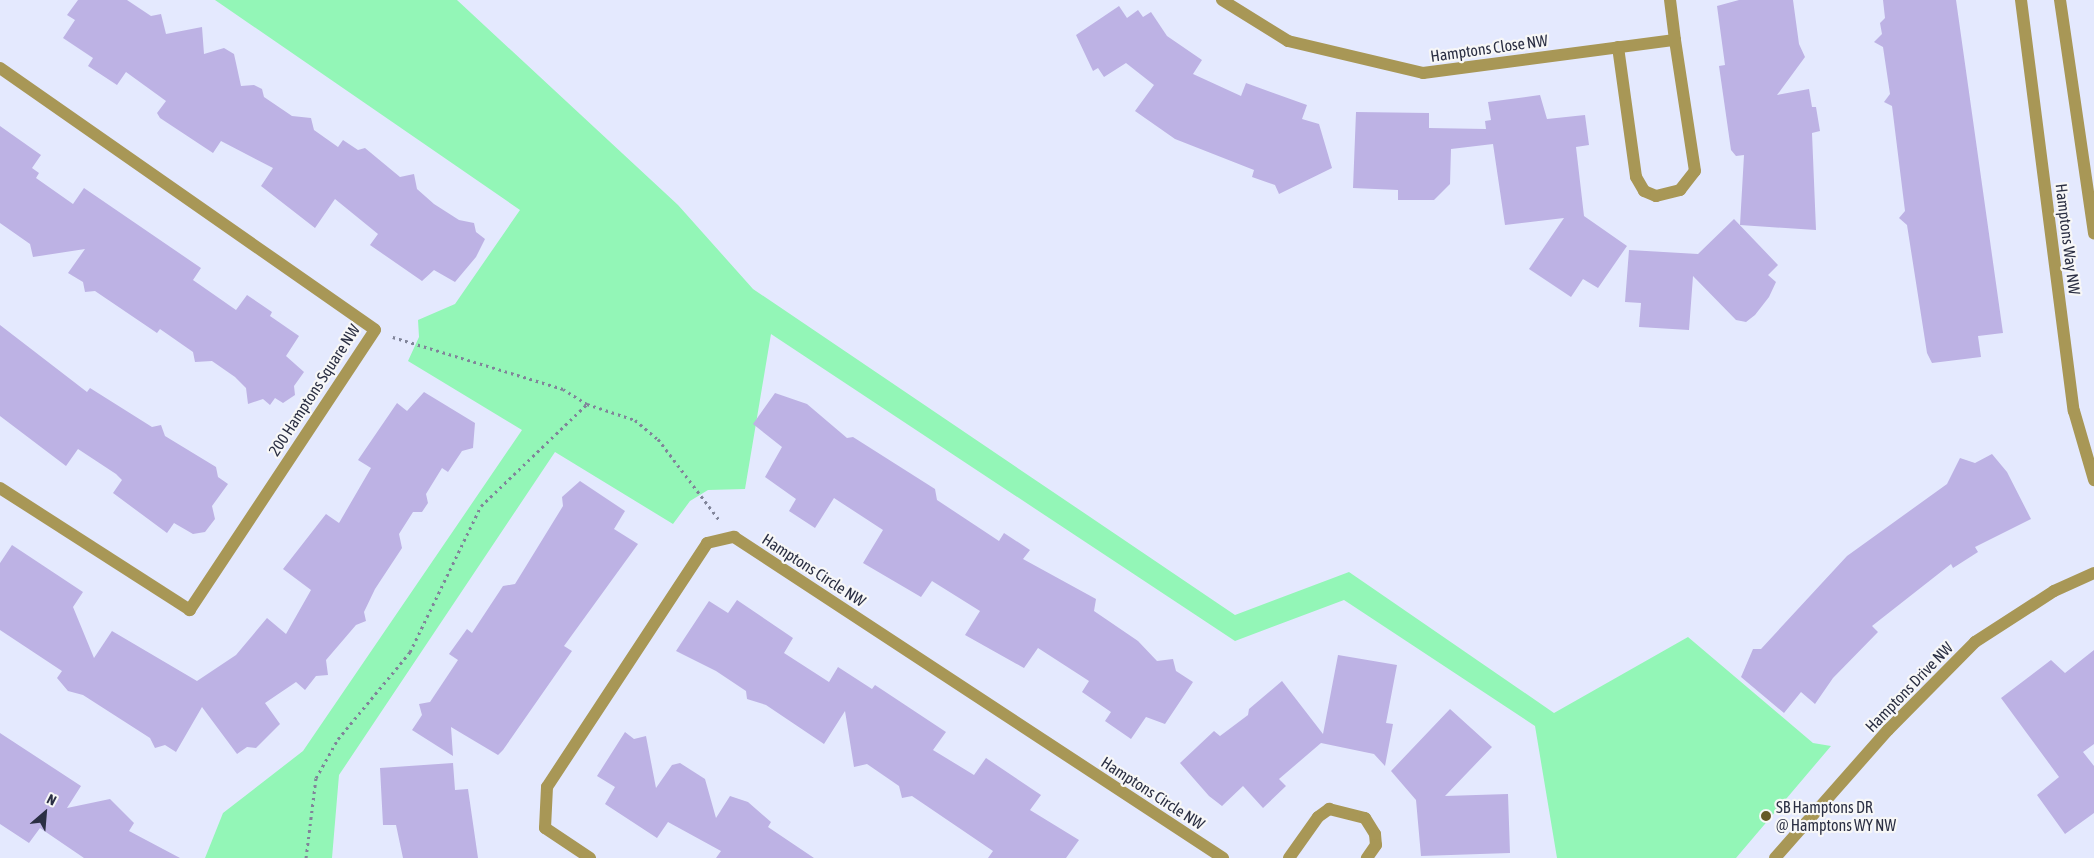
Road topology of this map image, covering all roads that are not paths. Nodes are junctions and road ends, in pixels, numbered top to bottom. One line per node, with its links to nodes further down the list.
1 (1222, 0): 6 (street, Hamptons Close NW)
2 (1670, 0): 5 (street)
3 (2021, 0): 9 (street, Hamptons Way NW)
4 (2060, 0): 8 (street, Hamptons Way NW)
5 (1675, 40): 6 (street, Hamptons Close NW); 6 (street)
6 (1618, 47)
7 (0, 68): 10 (street, 200 Hamptons Square NW)
8 (2094, 234)
9 (2094, 480)
10 (0, 488)
11 (2094, 573): 16 (street, Hamptons Drive NW)
12 (590, 858): 13 (street, Hamptons Circle NW)
13 (1223, 858)
14 (1289, 858): 15 (street)
15 (1367, 858)
16 (1775, 858)

